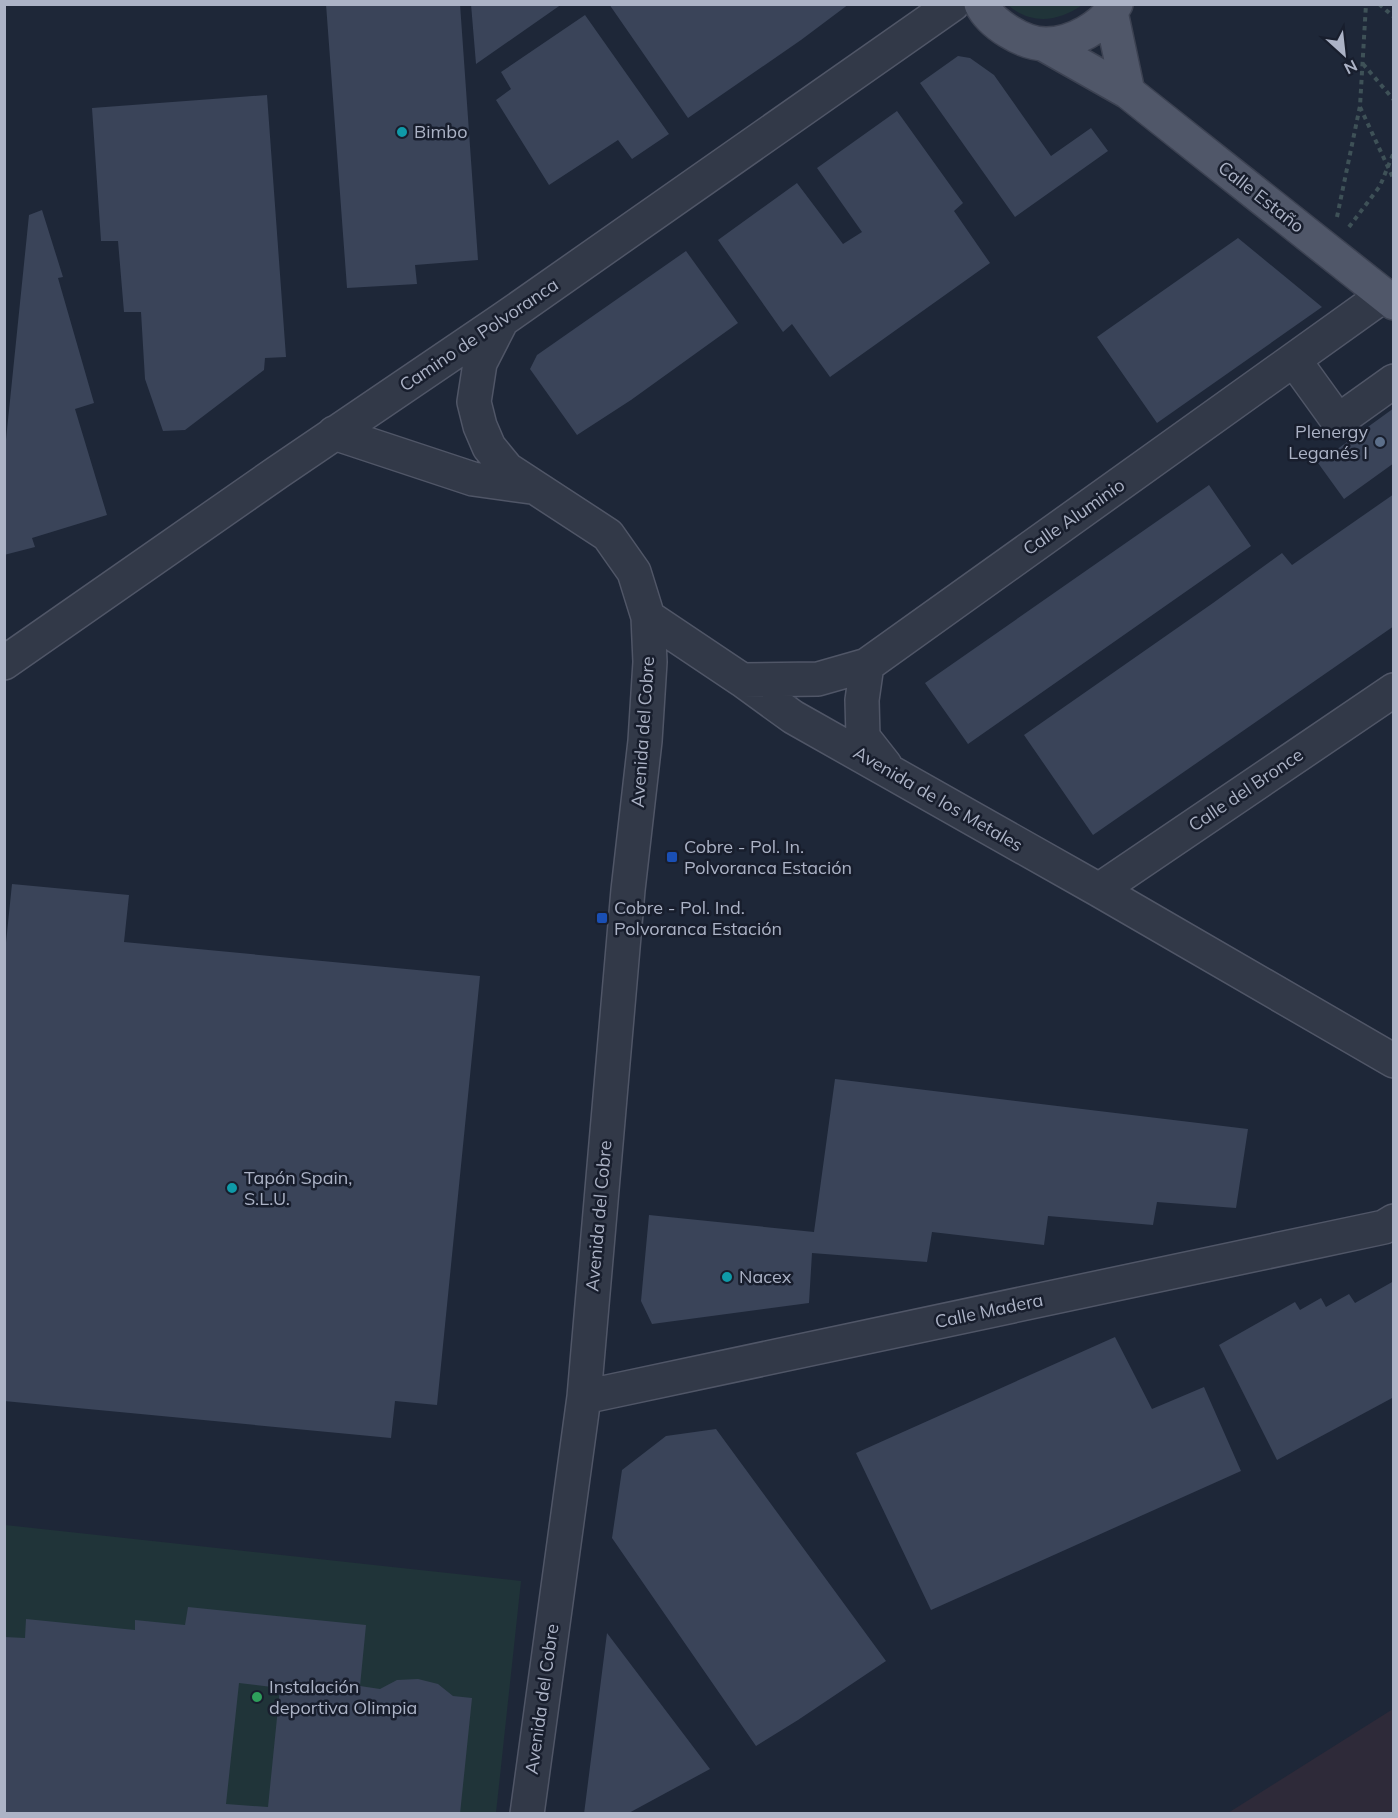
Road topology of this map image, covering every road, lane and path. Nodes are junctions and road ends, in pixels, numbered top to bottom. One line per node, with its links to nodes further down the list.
1 (953, 4): 17 (street, Camino de Polvoranca)
2 (981, 4): 7 (main road, Calle Estaño)
3 (1366, 4): 8 (path)
4 (1379, 4): 6 (path)
5 (1114, 8): 7 (main road); 9 (main road)
6 (1394, 17)
7 (1045, 45): 9 (main road, Calle Estaño)
8 (1363, 63): 10 (path); 11 (path)
9 (1128, 92): 15 (main road, Calle Estaño)
10 (1394, 100)
11 (1360, 106): 13 (path); 15 (path)
12 (1394, 152): 13 (path)
13 (1388, 166): 14 (path); 15 (path)
14 (1394, 180)
15 (1330, 251): 16 (main road, Calle Estaño)
16 (1389, 299): 18 (street, Calle Aluminio)
17 (502, 320): 20 (street, Camino de Polvoranca); 21 (street)
18 (1294, 360): 19 (street); 24 (street, Calle Aluminio)
19 (1394, 381)
20 (334, 434): 21 (street); 23 (street, Camino de Polvoranca)
21 (532, 487): 22 (street)
22 (648, 617): 25 (street, Avenida de los Metales); 31 (street, Avenida del Cobre)
23 (4, 663)
24 (867, 665): 25 (street, Calle Aluminio); 27 (street)
25 (742, 680): 27 (street, Avenida de los Metales)
26 (1394, 690): 28 (street, Calle del Bronce)
27 (890, 771): 28 (street, Avenida de los Metales)
28 (1099, 890): 29 (street, Avenida de los Metales)
29 (1394, 1061)
30 (1394, 1221): 31 (street, Calle Madera)
31 (584, 1397): 32 (street, Avenida del Cobre)
32 (526, 1814)

